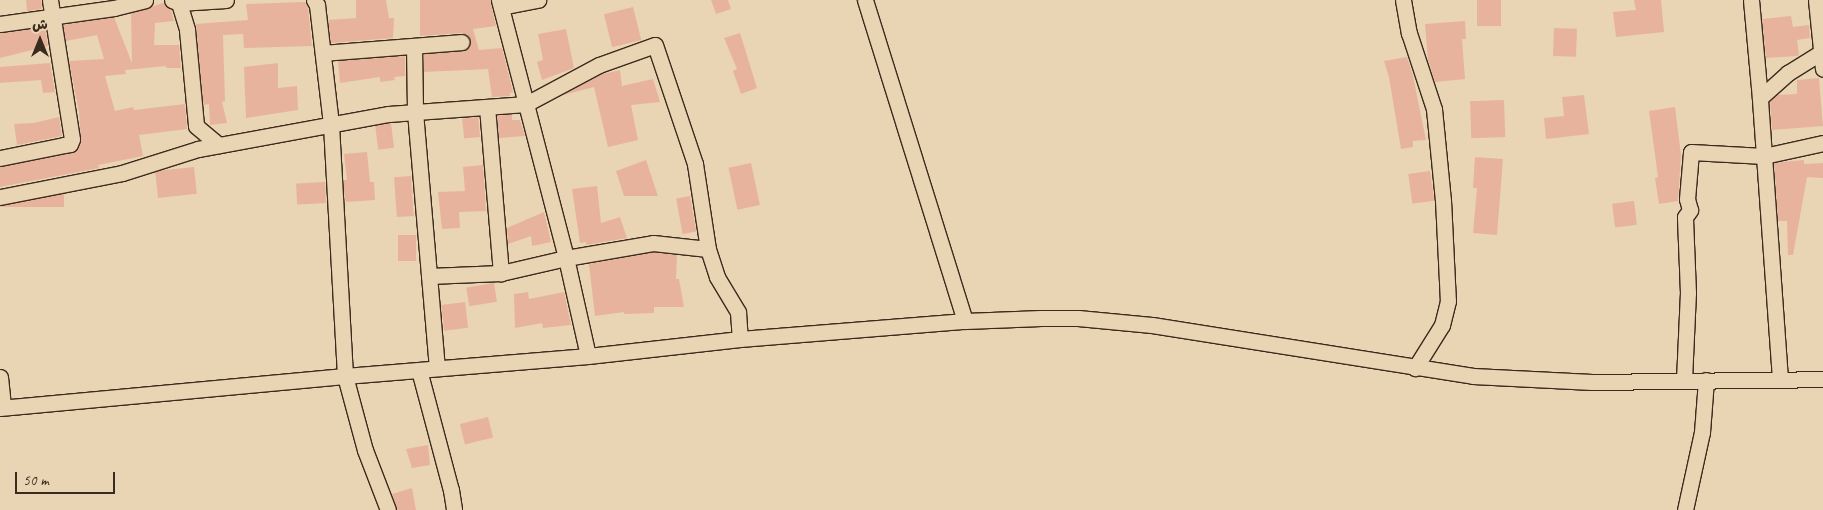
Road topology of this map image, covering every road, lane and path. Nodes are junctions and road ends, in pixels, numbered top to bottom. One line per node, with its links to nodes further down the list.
1 (50, 0): 12 (street)
2 (145, 0): 12 (street)
3 (226, 0): 10 (street)
4 (314, 0): 17 (street)
5 (538, 0): 11 (street)
6 (865, 0): 33 (street)
7 (1403, 0): 37 (street)
8 (1751, 0): 19 (street)
9 (1816, 0): 16 (street)
10 (175, 2): 25 (street)
11 (500, 4): 20 (street)
12 (53, 18): 13 (street); 27 (street)
13 (0, 24)
14 (462, 42): 15 (street)
15 (414, 46): 17 (street); 22 (street)
16 (1821, 52): 18 (street); 19 (street)
17 (323, 53): 23 (street)
18 (1823, 69)
19 (1760, 98): 26 (street)
20 (526, 104): 21 (street); 29 (street); 30 (street)
21 (487, 107): 22 (street); 31 (street)
22 (415, 112): 23 (street); 32 (street)
23 (331, 125): 25 (street); 39 (street)
24 (1823, 143): 26 (street)
25 (219, 145): 28 (street)
26 (1764, 156): 41 (street); 43 (street)
27 (0, 158)
28 (0, 198)
29 (708, 249): 30 (street); 34 (street)
30 (566, 258): 31 (street); 35 (street)
31 (501, 273): 32 (street)
32 (429, 276): 36 (street)
33 (965, 321): 34 (street); 37 (street)
34 (740, 339): 35 (street)
35 (588, 356): 36 (street)
36 (437, 368): 38 (street)
37 (1415, 368): 43 (street)
38 (419, 370): 39 (street); 47 (street)
39 (344, 376): 45 (street); 46 (street)
40 (0, 377): 45 (street)
41 (1780, 379): 42 (street); 44 (street)
42 (1823, 379)
43 (1684, 380): 44 (street)
44 (1706, 380): 48 (street)
45 (2, 408)
46 (388, 510)
47 (454, 510)
48 (1685, 510)

